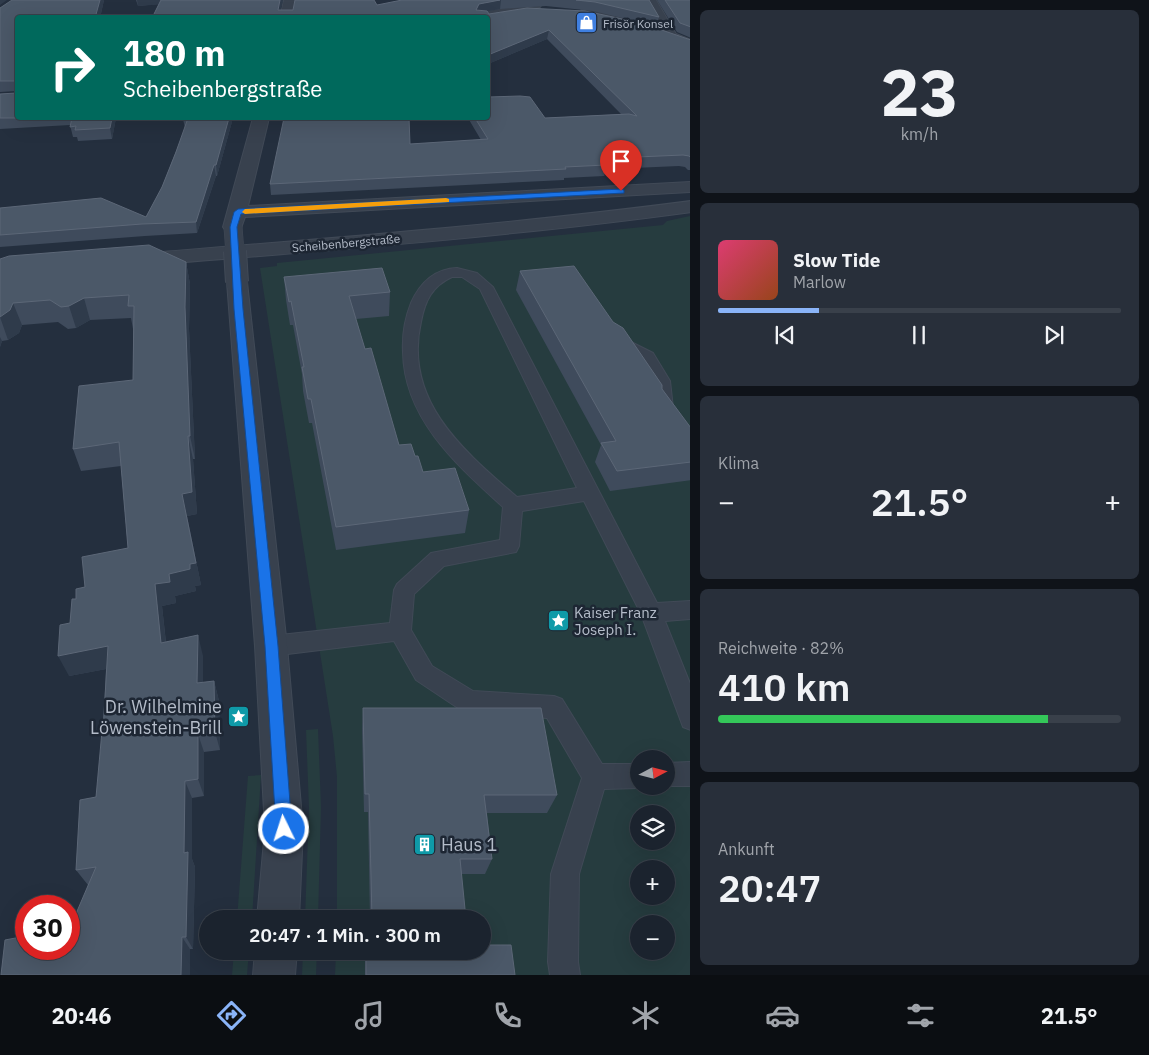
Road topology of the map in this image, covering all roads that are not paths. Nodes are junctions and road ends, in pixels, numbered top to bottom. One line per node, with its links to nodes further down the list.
1 (290, 0): 5 (street)
2 (650, 0): 7 (street)
3 (550, 4): 6 (street)
4 (576, 6): 7 (street)
5 (287, 15)
6 (487, 15)
7 (670, 36): 8 (street)
8 (690, 45)
9 (261, 120): 12 (street)
10 (690, 187): 12 (street)
11 (690, 206): 13 (street, Scheibenbergstraße)
12 (236, 219): 21 (street, bridge)
13 (119, 261)
14 (609, 330): 15 (lane)
15 (690, 447)
16 (589, 493): 17 (lane); 17 (lane); 19 (lane)
17 (513, 505): 20 (lane)
18 (690, 610): 19 (lane)
19 (651, 613): 22 (lane)
20 (400, 631): 21 (lane); 26 (lane)
21 (272, 646): 27 (street)
22 (690, 719)
23 (690, 774): 24 (lane)
24 (675, 775)
25 (630, 776): 26 (lane)
26 (595, 777): 30 (lane)
27 (279, 910)
28 (275, 960): 29 (street)
29 (274, 975)
30 (565, 975)

